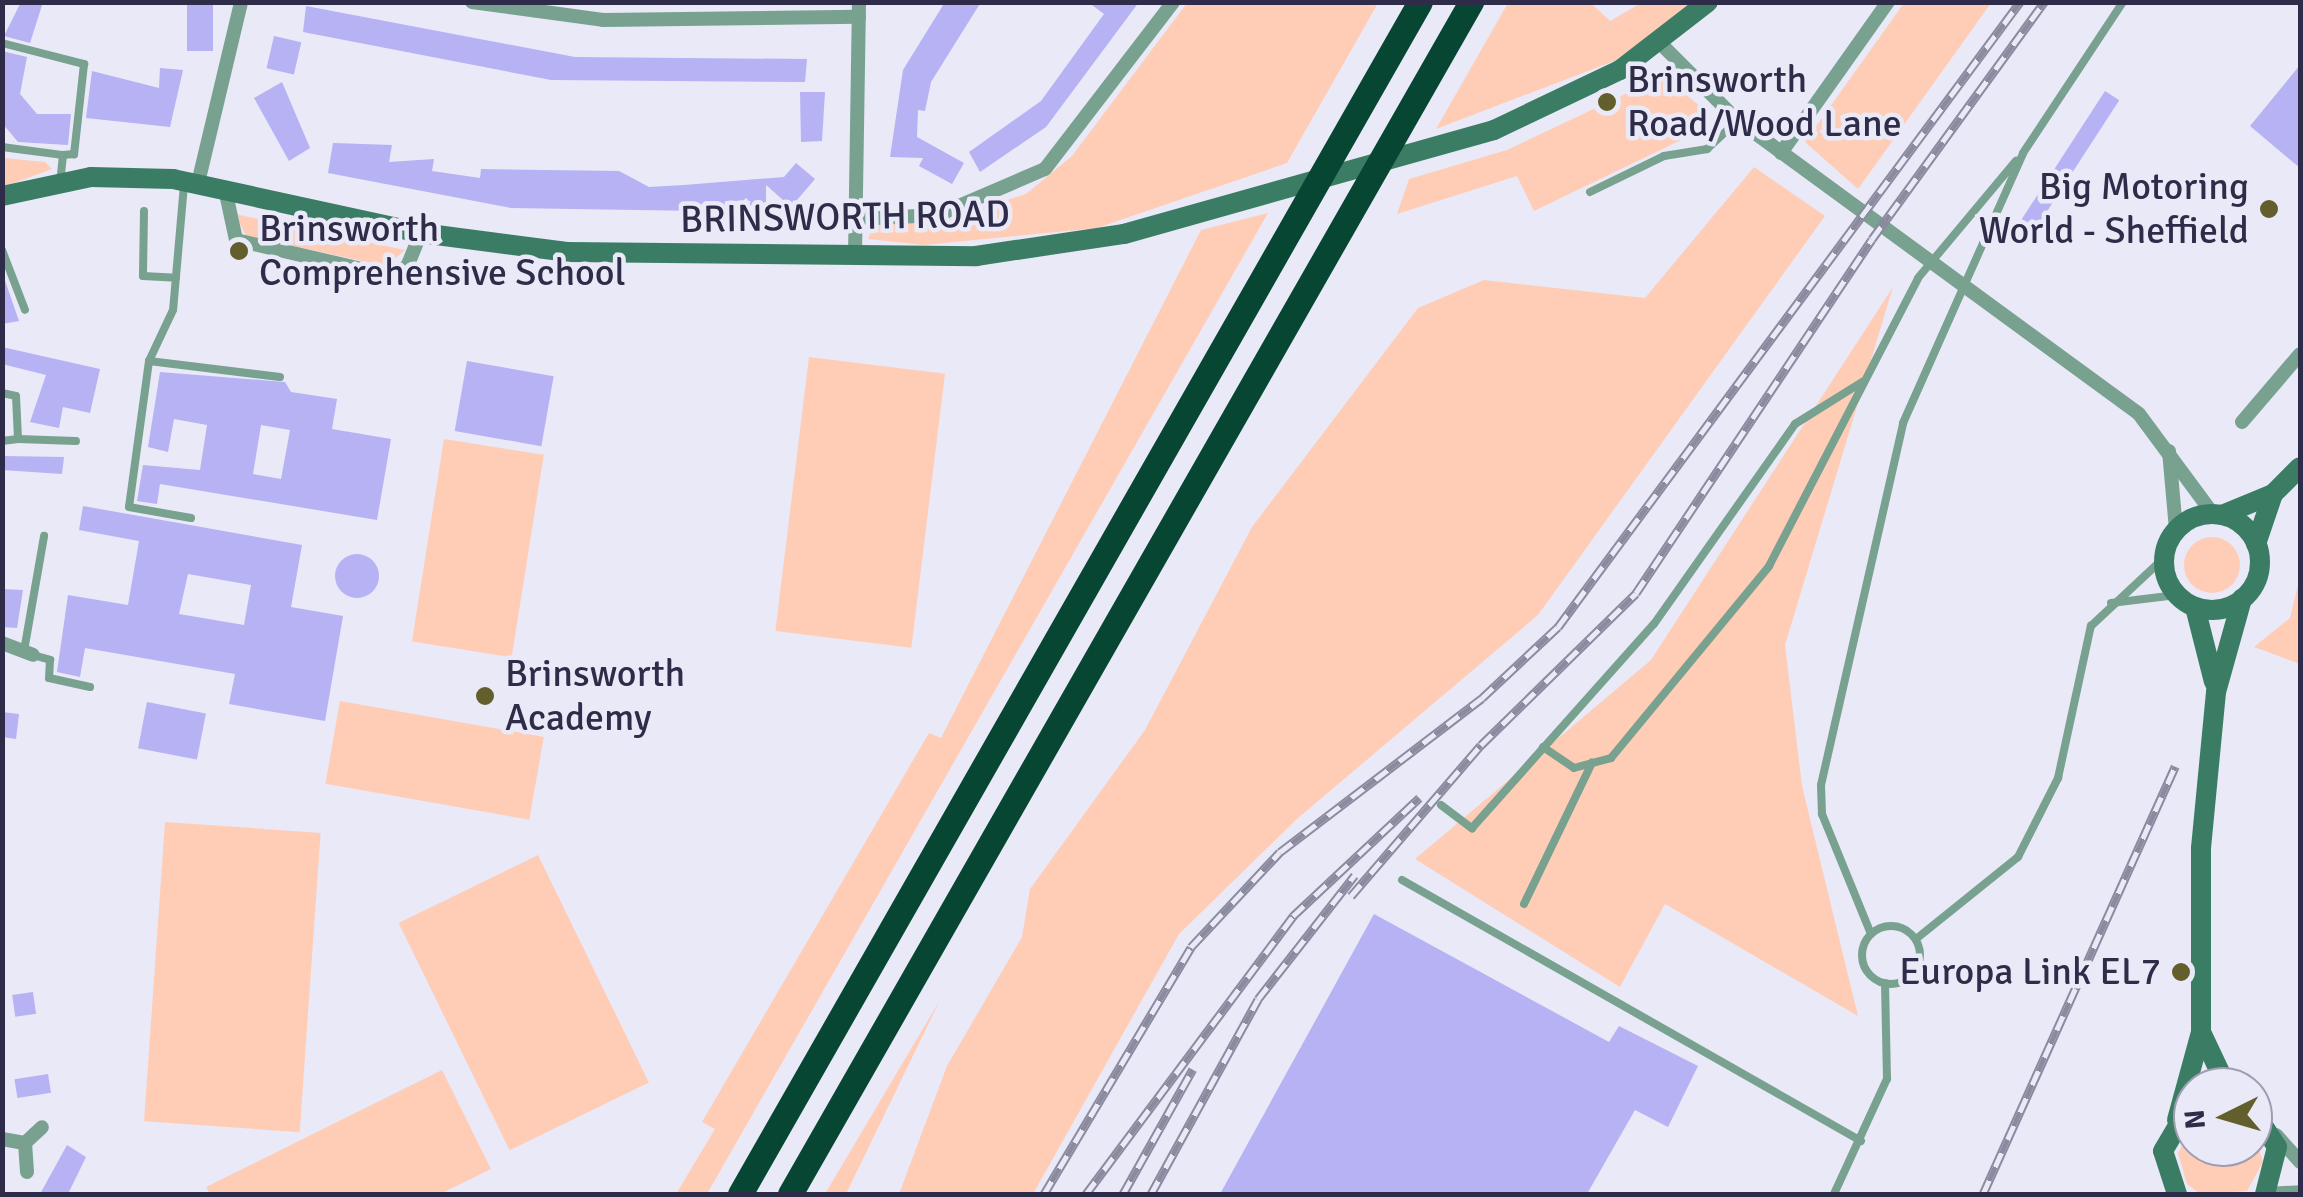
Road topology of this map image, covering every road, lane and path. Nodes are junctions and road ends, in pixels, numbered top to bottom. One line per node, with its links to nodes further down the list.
1 (241, 2): 17 (street)
2 (472, 2): 9 (street)
3 (1173, 2): 23 (street, BRINSWORTH ROAD)
4 (1420, 2): 75 (highway)
5 (1471, 2): 76 (highway)
6 (1708, 2): 10 (main road, BRINSWORTH ROAD)
7 (1888, 2): 14 (street)
8 (2123, 2): 15 (lane)
9 (859, 10): 23 (street)
10 (1660, 43): 12 (street); 26 (main road, BRINSWORTH ROAD)
11 (2, 44): 16 (lane)
12 (1738, 120): 14 (street); 20 (lane)
13 (2, 147): 16 (lane)
14 (1780, 153): 38 (street)
15 (2023, 153): 32 (lane); 59 (lane)
16 (63, 155): 18 (lane)
17 (191, 181): 18 (main road, BRINSWORTH ROAD); 19 (main road, BRINSWORTH ROAD); 27 (lane)
18 (60, 182): 21 (main road, BRINSWORTH ROAD)
19 (225, 190): 24 (main road, BRINSWORTH ROAD); 24 (street)
20 (1590, 192)
21 (2, 196)
22 (144, 211): 27 (lane)
23 (856, 219): 26 (street)
24 (421, 233): 26 (main road, BRINSWORTH ROAD)
25 (2, 250): 28 (lane)
26 (855, 256)
27 (176, 278): 30 (lane)
28 (25, 310)
29 (2300, 354): 34 (street)
30 (149, 361): 31 (lane); 42 (lane)
31 (280, 378)
32 (1865, 380): 54 (lane); 55 (lane)
33 (2, 393): 35 (lane)
34 (2242, 422)
35 (18, 439): 36 (lane); 37 (lane)
36 (2, 440)
37 (76, 441)
38 (2169, 450): 41 (street); 43 (street)
39 (2300, 467): 40 (main road)
40 (2273, 494): 41 (main road); 45 (main road)
41 (2217, 514): 43 (main road); 45 (main road)
42 (192, 518)
43 (2176, 530): 46 (main road)
44 (44, 536): 51 (lane)
45 (2256, 544): 47 (main road)
46 (2164, 558): 48 (main road); 49 (lane)
47 (2242, 599): 48 (main road); 53 (main road)
48 (2186, 601): 49 (lane); 53 (main road)
49 (2111, 603): 60 (lane)
50 (2, 642): 51 (street)
51 (28, 653): 52 (lane)
52 (90, 687)
53 (2216, 692): 62 (main road)
54 (1544, 747): 55 (lane); 56 (lane)
55 (1592, 763): 58 (lane)
56 (1440, 805)
57 (1402, 880): 70 (lane)
58 (1524, 904)
59 (1871, 934): 60 (lane); 61 (lane)
60 (1916, 940): 61 (lane)
61 (1884, 983): 70 (lane)
62 (2200, 1032): 63 (main road); 64 (main road)
63 (2194, 1067)
64 (2217, 1067)
65 (42, 1127): 71 (street)
66 (2273, 1132): 72 (street)
67 (2173, 1135): 78 (main road)
68 (2273, 1136): 79 (main road)
69 (2, 1138): 71 (street)
70 (1861, 1142): 77 (lane)
71 (25, 1143): 73 (street)
72 (2300, 1162)
73 (26, 1172)
74 (2300, 1192): 79 (street)
75 (740, 1194)
76 (790, 1194)
77 (1834, 1194)
78 (2177, 1194)
79 (2265, 1194)

